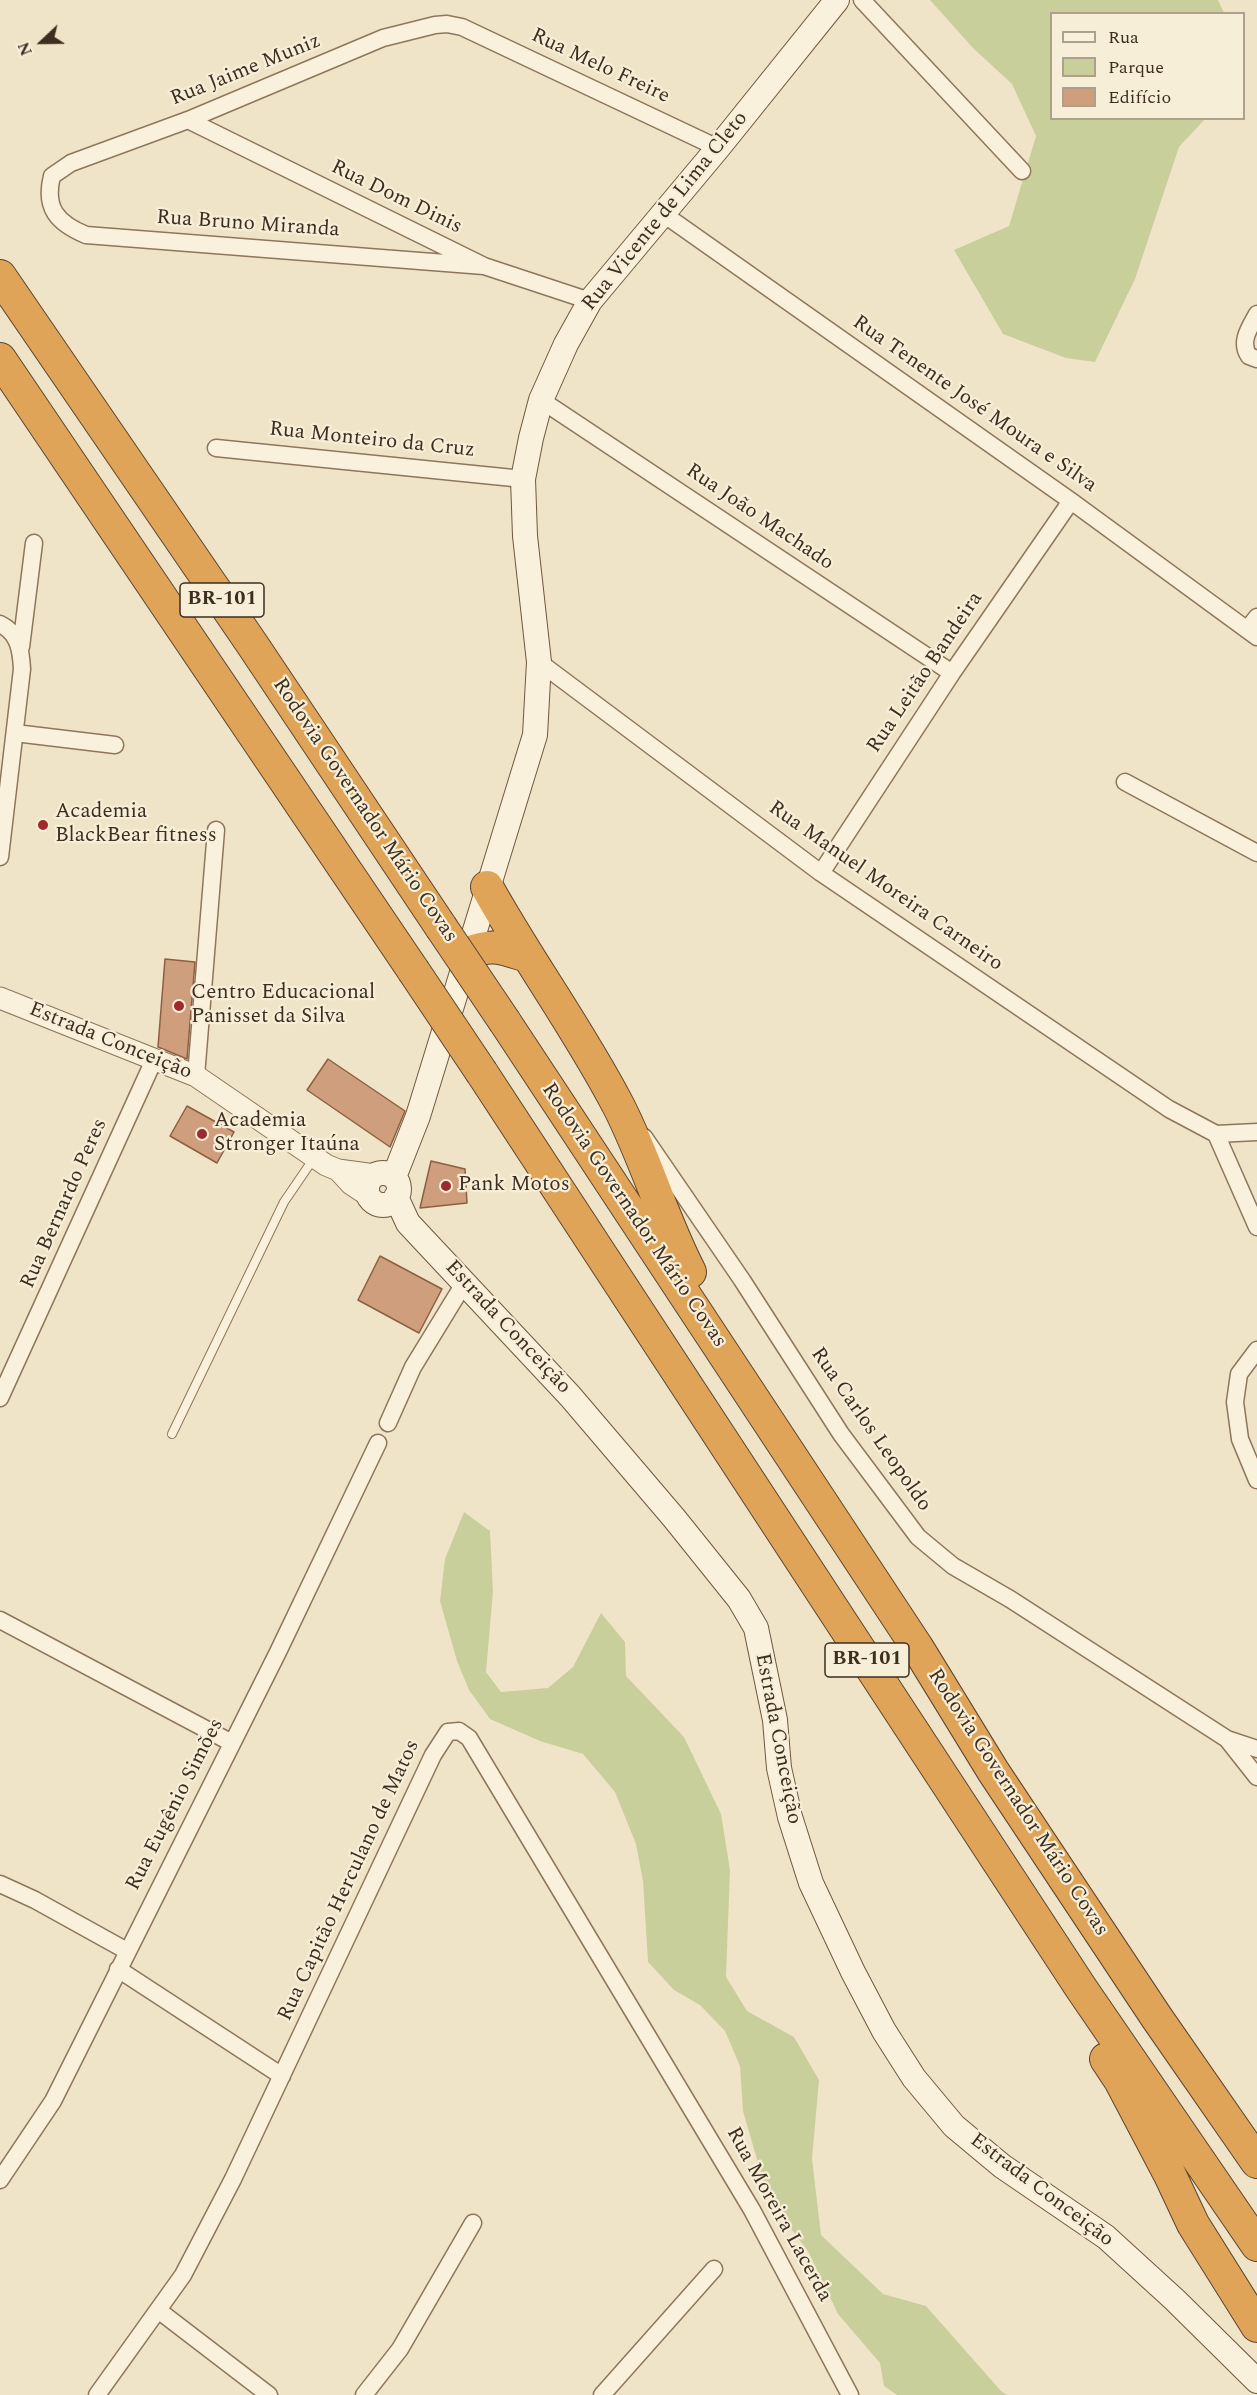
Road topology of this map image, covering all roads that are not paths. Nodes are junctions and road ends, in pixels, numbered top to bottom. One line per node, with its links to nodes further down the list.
1 (837, 0): 5 (main road, Rua Vicente de Lima Cleto)
2 (862, 0): 6 (street)
3 (462, 27): 4 (street, Rua Jaime Muniz); 5 (street, Rua Melo Freire)
4 (188, 120): 7 (street, Rua Jaime Muniz); 9 (street, Rua Dom Dinis)
5 (718, 148): 8 (main road, Rua Vicente de Lima Cleto)
6 (1022, 171)
7 (52, 176): 9 (street, Rua Bruno Miranda)
8 (662, 213): 11 (main road, Rua Vicente de Lima Cleto); 18 (street, Rua Tenente José Moura e Silva)
9 (484, 266): 11 (street, Rua Dom Dinis)
10 (0, 276): 47 (highway, Rodovia Governador Mário Covas / BR-101, bridge)
11 (590, 301): 15 (main road, Rua Vicente de Lima Cleto)
12 (1257, 314): 14 (street)
13 (0, 359): 56 (highway, BR-101, bridge)
14 (1255, 359)
15 (541, 400): 17 (main road, Rua Vicente de Lima Cleto); 24 (street, Rua João Machado)
16 (216, 448): 17 (street, Rua Monteiro da Cruz)
17 (523, 478): 23 (main road, Rua Vicente de Lima Cleto)
18 (1071, 501): 21 (street, Rua Tenente José Moura e Silva); 24 (street, Rua Leitão Bandeira)
19 (34, 543): 22 (street)
20 (0, 624): 22 (street)
21 (1254, 628)
22 (21, 647): 25 (street)
23 (539, 662): 31 (street, Rua Manuel Moreira Carneiro); 32 (main road, Rua Vicente de Lima Cleto)
24 (951, 673): 31 (street, Rua Leitão Bandeira)
25 (15, 733): 26 (street); 30 (street)
26 (114, 745)
27 (1125, 782): 29 (street)
28 (216, 830): 37 (street)
29 (1257, 853)
30 (0, 857)
31 (821, 873): 40 (street, Rua Manuel Moreira Carneiro)
32 (487, 887): 33 (main road, Rua Vicente de Lima Cleto); 34 (highway)
33 (468, 953): 34 (highway); 42 (main road, Rua Vicente de Lima Cleto)
34 (527, 956): 38 (highway)
35 (0, 998): 36 (street, Estrada Conceição)
36 (154, 1060): 37 (street, Estrada Conceição); 46 (street, Rua Bernardo Peres)
37 (196, 1076): 41 (street, Estrada Conceição)
38 (619, 1106): 47 (highway); 53 (street, Rua Carlos Leopoldo)
39 (1257, 1132): 40 (street)
40 (1216, 1134): 43 (street)
41 (315, 1157): 42 (street, Estrada Conceição); 49 (lane)
42 (384, 1187): 44 (main road, Estrada Conceição)
43 (1257, 1227)
44 (465, 1282): 48 (street); 70 (main road, Estrada Conceição)
45 (1257, 1350): 51 (street)
46 (0, 1398)
47 (766, 1416): 63 (highway, Rodovia Governador Mário Covas / BR-101)
48 (388, 1423)
49 (172, 1434)
50 (378, 1443): 54 (street, Rua Eugênio Simões)
51 (1257, 1480)
52 (0, 1620): 54 (street)
53 (1227, 1739): 55 (street, Rua Carlos Leopoldo); 57 (street)
54 (232, 1743): 59 (street, Rua Eugênio Simões)
55 (1257, 1749)
56 (939, 1770): 66 (highway, BR-101); 69 (highway)
57 (1257, 1778)
58 (0, 1884): 59 (street)
59 (127, 1952): 60 (street, Rua Eugênio Simões)
60 (118, 1969): 62 (street); 64 (street, Rua Eugênio Simões)
61 (663, 2060): 62 (street, Rua Capitão Herculano de Matos); 75 (street, Rua Moreira Lacerda)
62 (282, 2076): 68 (street, Rua Capitão Herculano de Matos)
63 (1257, 2162)
64 (0, 2180)
65 (474, 2223): 73 (street)
66 (1257, 2245)
67 (714, 2270): 74 (street)
68 (158, 2310): 71 (street, Rua Capitão Herculano de Matos); 72 (street)
69 (1257, 2326)
70 (1257, 2381)
71 (97, 2395)
72 (269, 2395)
73 (364, 2395)
74 (602, 2395)
75 (850, 2395)

